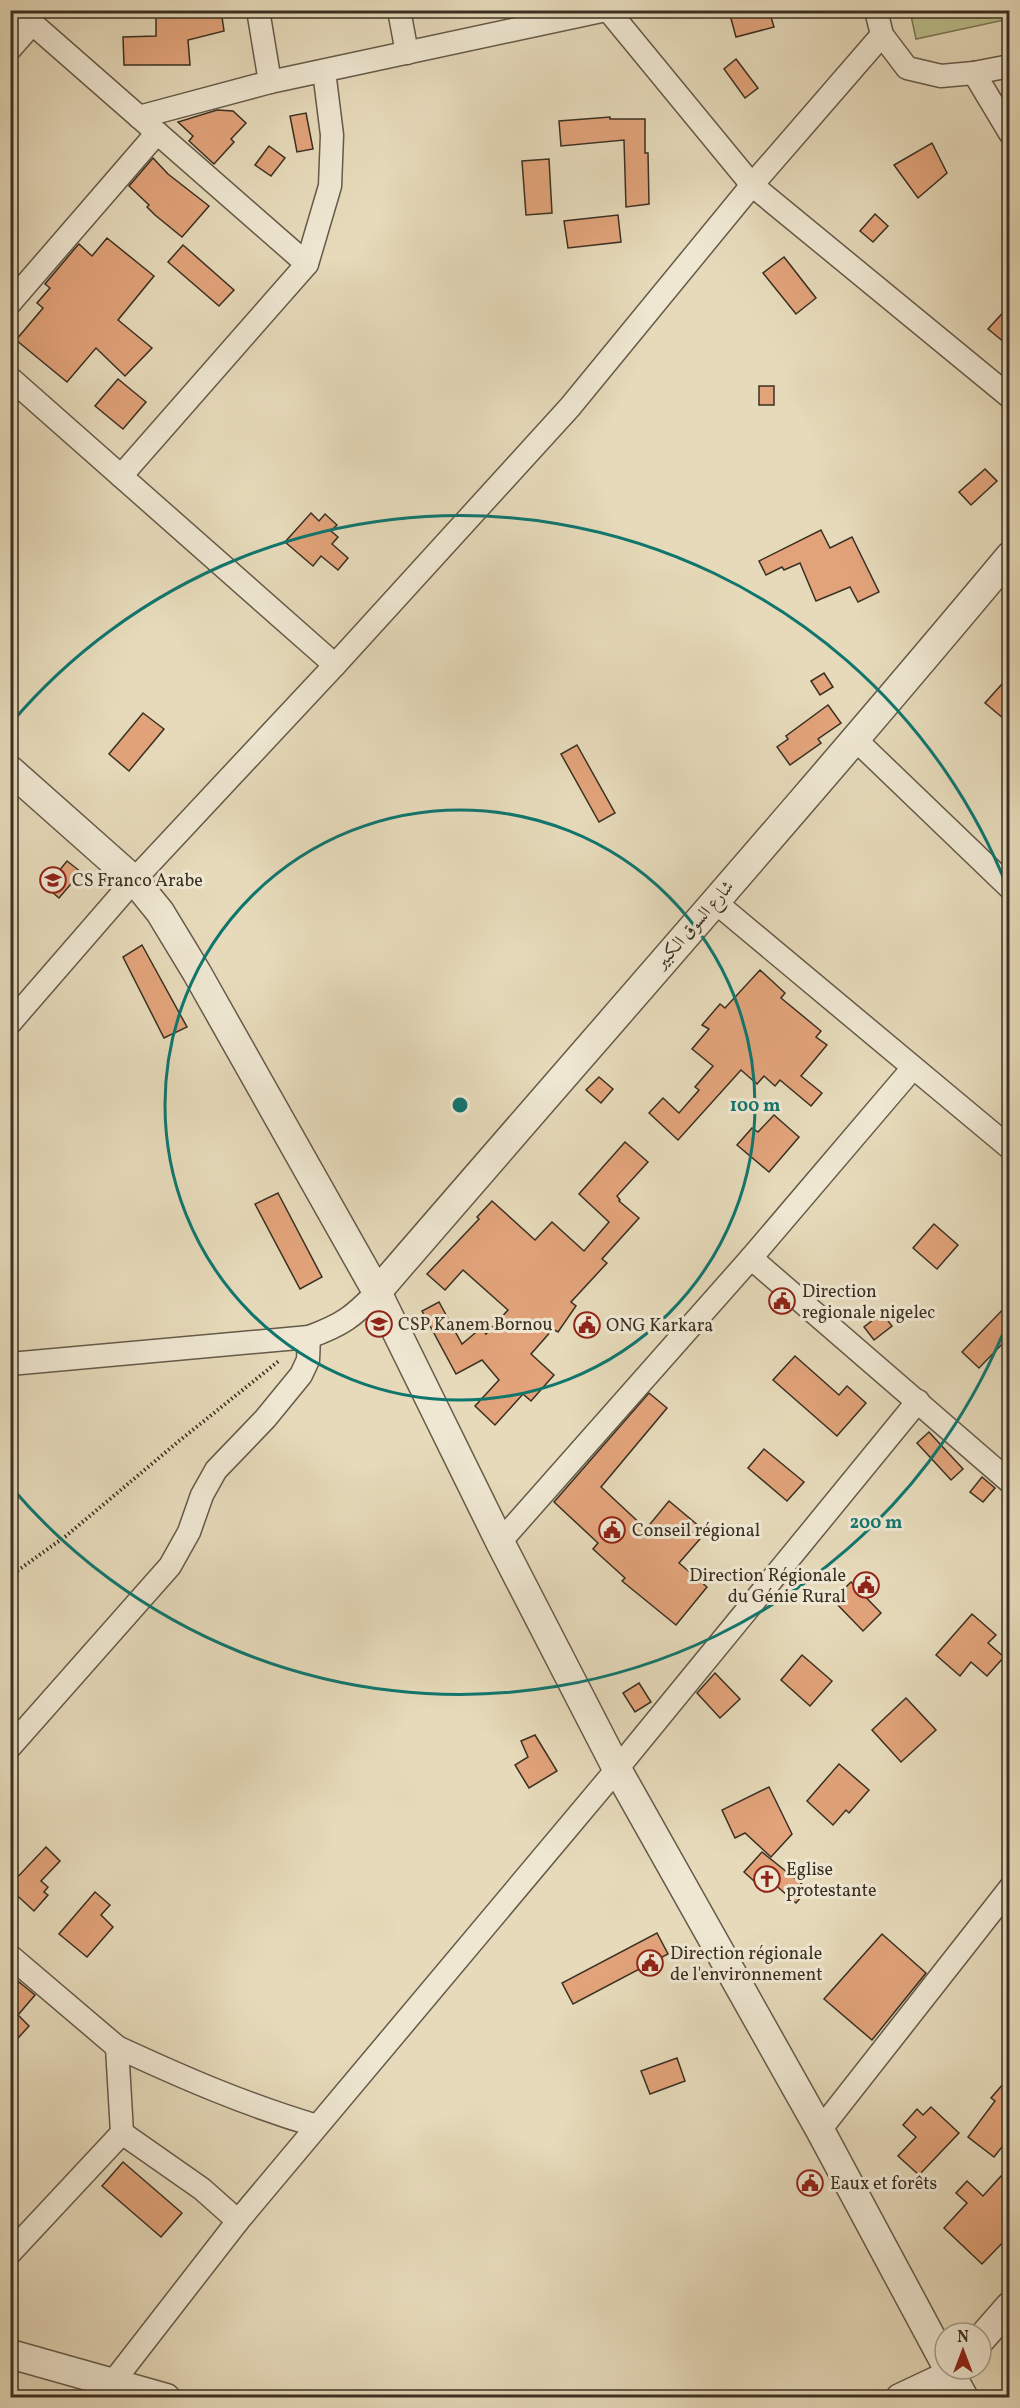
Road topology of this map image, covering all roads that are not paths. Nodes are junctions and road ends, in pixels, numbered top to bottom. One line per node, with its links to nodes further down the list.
1 (258, 10): 13 (street)
2 (399, 10): 9 (street)
3 (607, 10): 6 (street); 17 (street)
4 (876, 10): 7 (street)
5 (25, 17): 8 (street); 14 (street)
6 (542, 17): 9 (street)
7 (882, 35): 12 (street); 17 (street)
8 (10, 49)
9 (407, 53): 11 (street)
10 (1010, 66): 12 (street)
11 (324, 71): 13 (street); 18 (street)
12 (974, 73): 16 (street)
13 (270, 82): 14 (street)
14 (139, 117): 15 (street)
15 (156, 133): 18 (street); 19 (street)
16 (1010, 133)
17 (752, 185): 21 (street); 24 (street)
18 (307, 264): 22 (street)
19 (10, 303)
20 (10, 378): 22 (street)
21 (1010, 397)
22 (121, 476): 24 (street)
23 (1010, 556): 25 (street, شارع السوق الكبير)
24 (335, 665): 27 (street)
25 (856, 740): 28 (street); 29 (street, شارع السوق الكبير)
26 (10, 770): 27 (street)
27 (135, 880): 30 (street); 34 (street)
28 (1010, 888)
29 (714, 901): 31 (street); 34 (street, شارع السوق الكبير)
30 (10, 1023)
31 (912, 1069): 32 (street); 33 (street)
32 (1010, 1148)
33 (751, 1258): 37 (street); 39 (street)
34 (377, 1292): 35 (street); 39 (street)
35 (309, 1337): 36 (street); 40 (street)
36 (10, 1364)
37 (918, 1401): 38 (street); 41 (street)
38 (1010, 1482)
39 (500, 1542): 41 (street)
40 (10, 1748)
41 (617, 1769): 45 (street); 46 (street)
42 (1010, 1888): 46 (street)
43 (10, 1956): 44 (street)
44 (117, 2047): 45 (street); 47 (street)
45 (317, 2126): 48 (street)
46 (820, 2130): 52 (street)
47 (122, 2133): 48 (street); 49 (street)
48 (238, 2221): 55 (street)
49 (10, 2253)
50 (1010, 2306): 51 (street)
51 (993, 2325)
52 (933, 2337)
53 (10, 2354): 55 (street)
54 (937, 2381): 57 (street)
55 (113, 2382): 56 (street)
56 (166, 2397)
57 (900, 2397)

